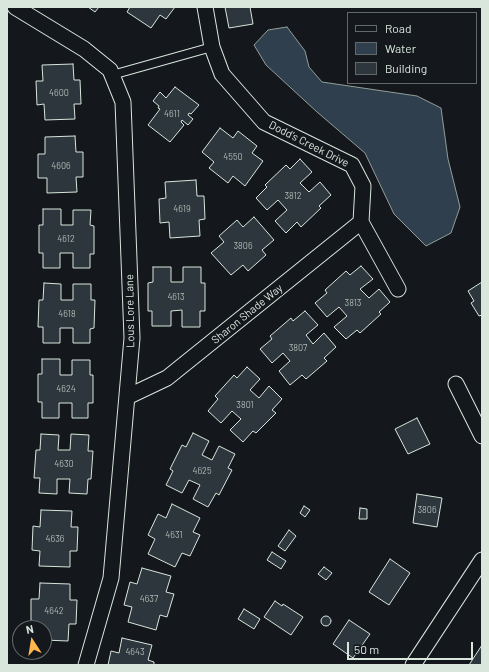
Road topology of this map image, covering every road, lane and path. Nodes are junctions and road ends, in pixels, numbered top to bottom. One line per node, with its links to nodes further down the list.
1 (15, 7): 4 (street, Lous Lore Lane)
2 (205, 7): 3 (street, Dodd's Creek Drive)
3 (212, 47): 4 (lane); 5 (street, Dodd's Creek Drive)
4 (112, 75): 8 (street, Lous Lore Lane)
5 (361, 222): 6 (street); 8 (street, Sharon Shade Way)
6 (398, 289)
7 (456, 384): 9 (street)
8 (126, 397): 11 (street, Lous Lore Lane)
9 (482, 436)
10 (482, 560): 12 (street)
11 (86, 665)
12 (412, 665)

